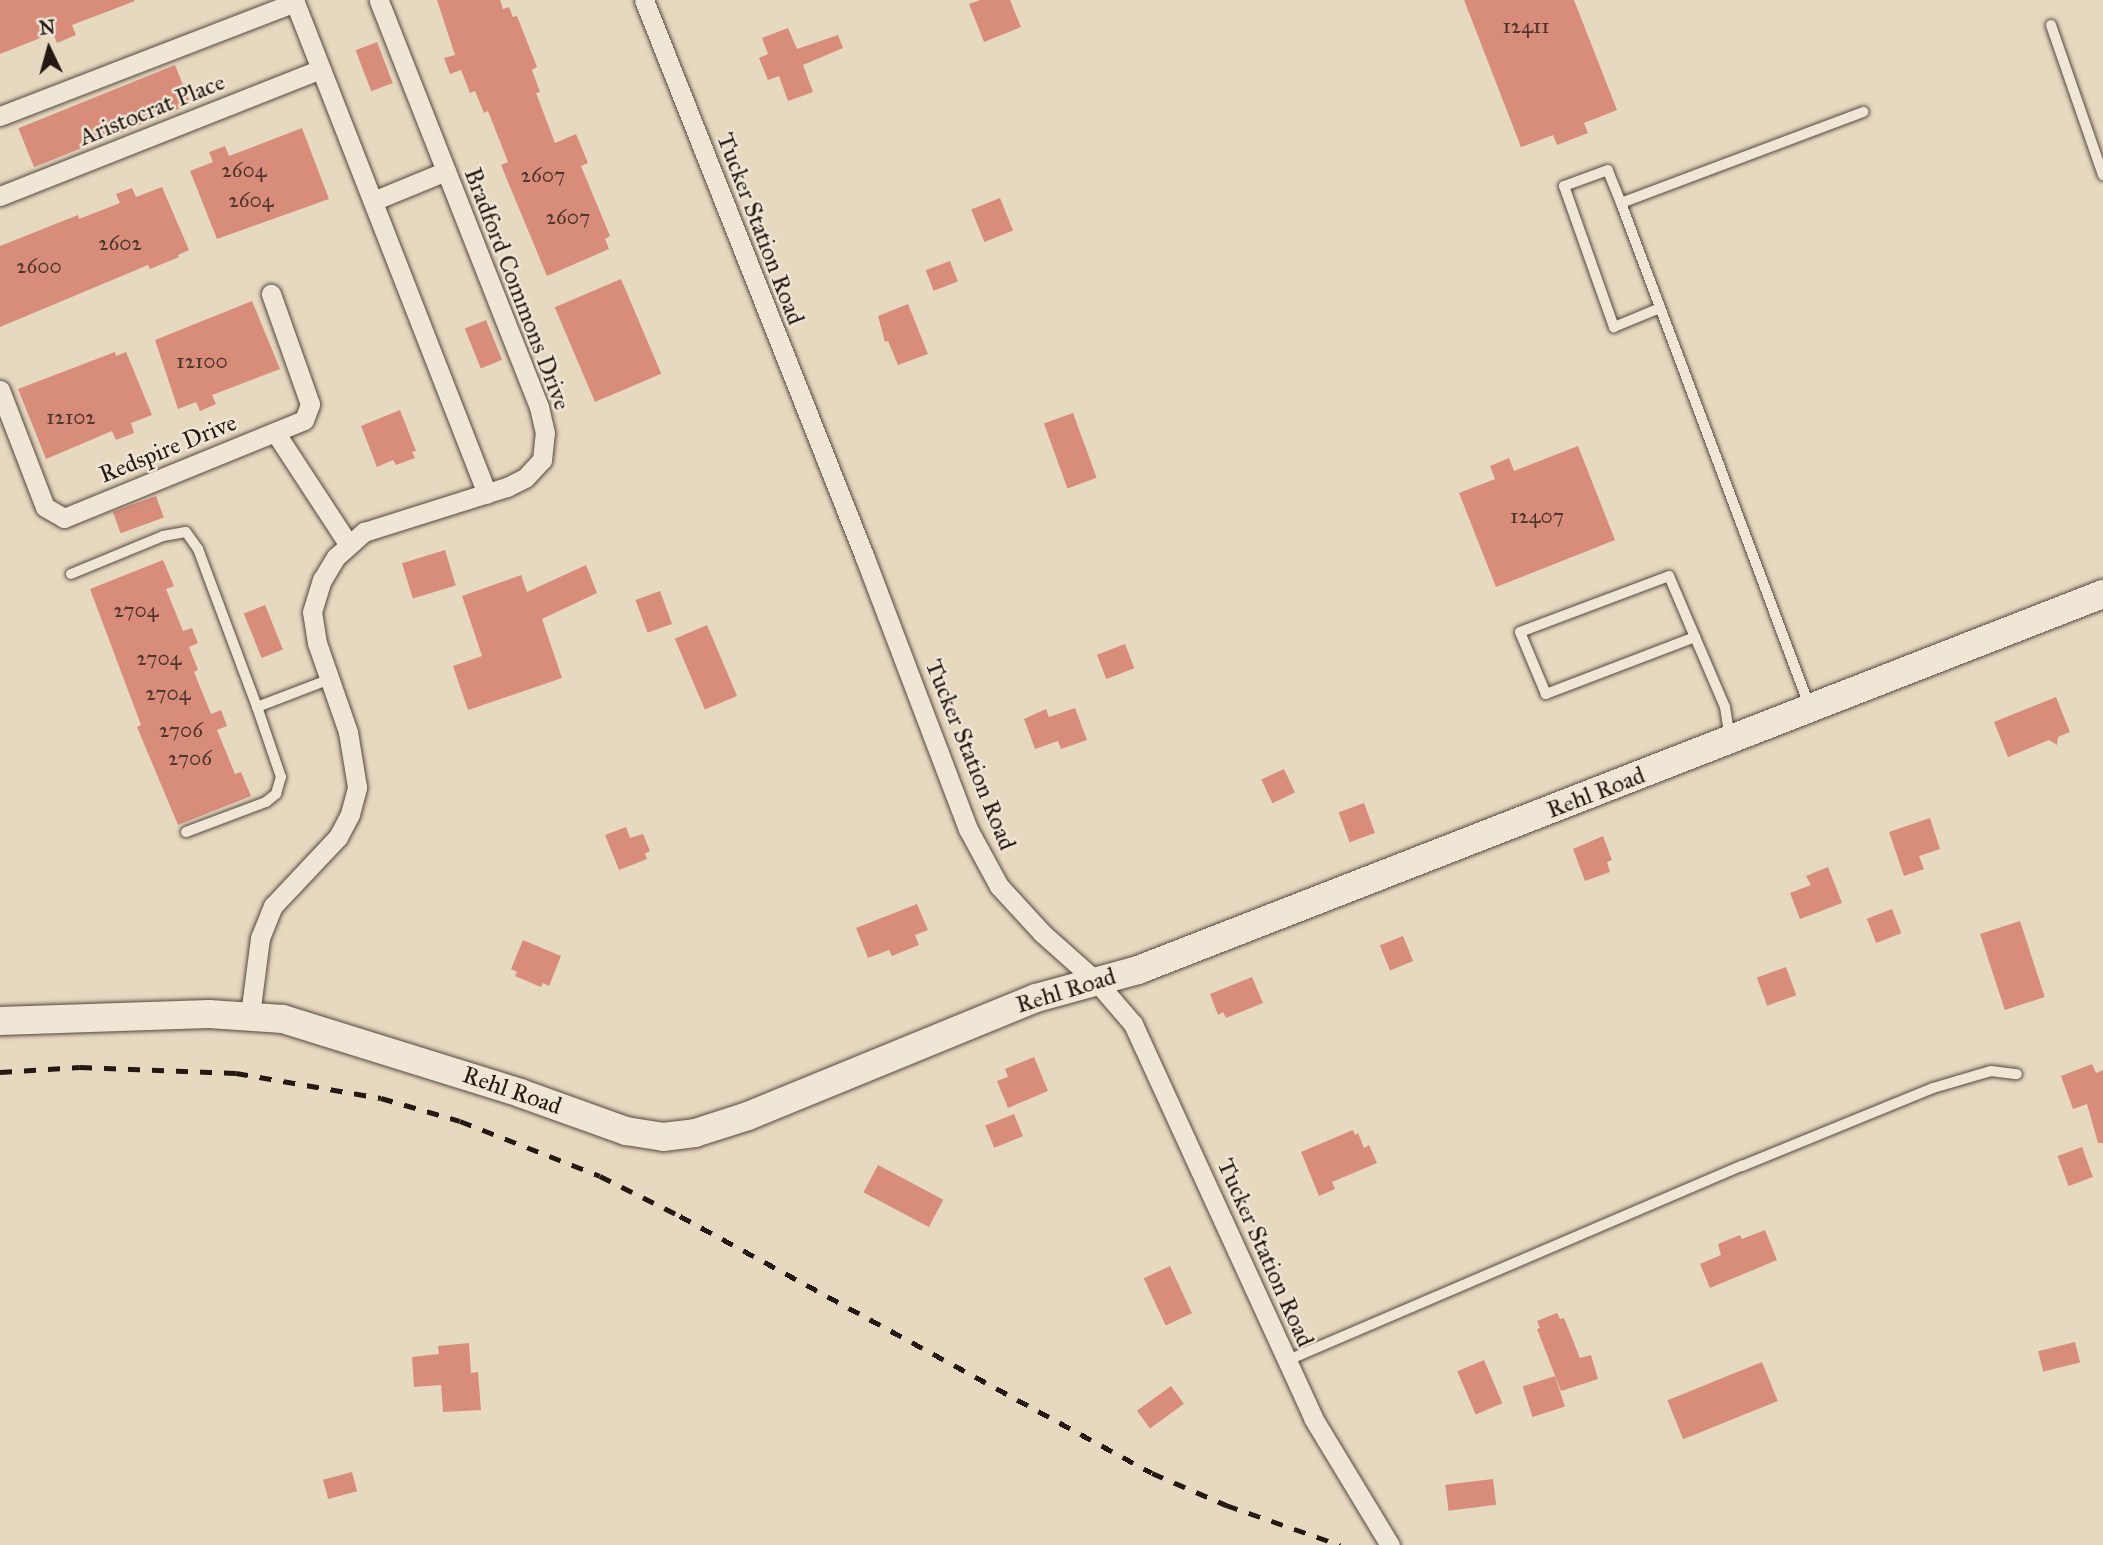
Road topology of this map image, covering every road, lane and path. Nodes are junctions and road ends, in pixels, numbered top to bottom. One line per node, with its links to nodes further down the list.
1 (379, 0): 8 (street, Bradford Commons Drive)
2 (644, 0): 27 (street, Tucker Station Road)
3 (295, 1): 5 (street); 7 (street)
4 (2052, 25): 9 (lane)
5 (321, 69): 10 (street, Aristocrat Place); 11 (street)
6 (1863, 112): 12 (lane)
7 (0, 116)
8 (446, 171): 11 (street); 17 (street, Bradford Commons Drive)
9 (2103, 174)
10 (0, 196)
11 (373, 201): 17 (street)
12 (1620, 203): 14 (lane); 14 (lane)
13 (271, 295): 16 (street, Redspire Drive)
14 (1660, 308): 24 (lane)
15 (0, 390): 16 (street, Redspire Drive)
16 (275, 432): 18 (street)
17 (487, 494): 18 (street, Bradford Commons Drive)
18 (349, 545): 22 (street, Bradford Commons Drive)
19 (71, 574): 23 (lane)
20 (2103, 594): 24 (street, Rehl Road)
21 (1695, 637): 21 (lane); 25 (lane)
22 (330, 679): 23 (lane); 28 (street, Bradford Commons Drive)
23 (257, 707): 26 (lane)
24 (1811, 709): 25 (street, Rehl Road)
25 (1730, 741): 27 (street, Rehl Road)
26 (186, 832)
27 (1096, 981): 28 (street, Rehl Road); 31 (street, Tucker Station Road)
28 (250, 1015): 29 (street, Rehl Road)
29 (0, 1021)
30 (2017, 1074): 31 (lane)
31 (1286, 1361): 32 (street, Tucker Station Road)
32 (1390, 1545)

